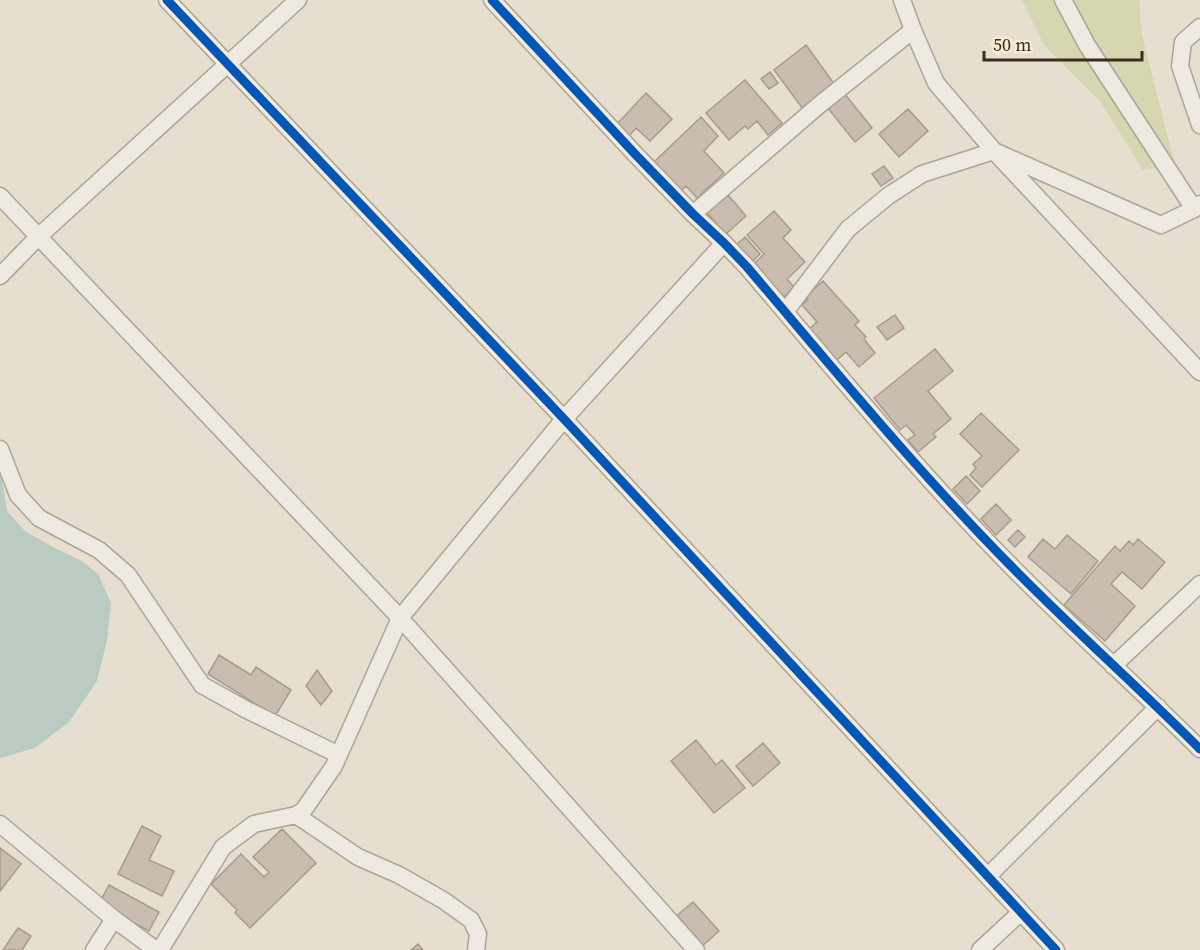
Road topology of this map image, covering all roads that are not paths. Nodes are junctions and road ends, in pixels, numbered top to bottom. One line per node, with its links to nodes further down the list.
1 (167, 0): 8 (street)
2 (298, 0): 8 (street)
3 (492, 0): 13 (street)
4 (902, 0): 7 (street)
5 (1063, 0): 12 (street)
6 (1200, 27): 9 (street)
7 (914, 30): 10 (street); 13 (street)
8 (228, 65): 14 (street); 19 (street)
9 (1200, 125)
10 (994, 151): 12 (street); 17 (street); 18 (street)
11 (0, 196): 14 (street)
12 (1197, 207)
13 (693, 214): 15 (street)
14 (38, 237): 16 (street); 22 (street)
15 (724, 243): 17 (street); 19 (street)
16 (0, 276)
17 (785, 312): 23 (street)
18 (1200, 372)
19 (564, 419): 22 (street); 29 (street)
20 (0, 449): 26 (street)
21 (1200, 584): 23 (street)
22 (399, 618): 26 (street); 35 (street)
23 (1113, 666): 24 (street)
24 (1158, 707): 25 (street); 29 (street)
25 (1200, 749)
26 (339, 755): 27 (street)
27 (296, 815): 33 (street); 34 (street)
28 (0, 824): 31 (street)
29 (988, 876): 30 (street)
30 (1021, 912): 36 (street); 37 (street)
31 (114, 920): 32 (street); 33 (street)
32 (94, 950)
33 (158, 950)
34 (476, 950)
35 (696, 950)
36 (980, 950)
37 (1056, 950)

